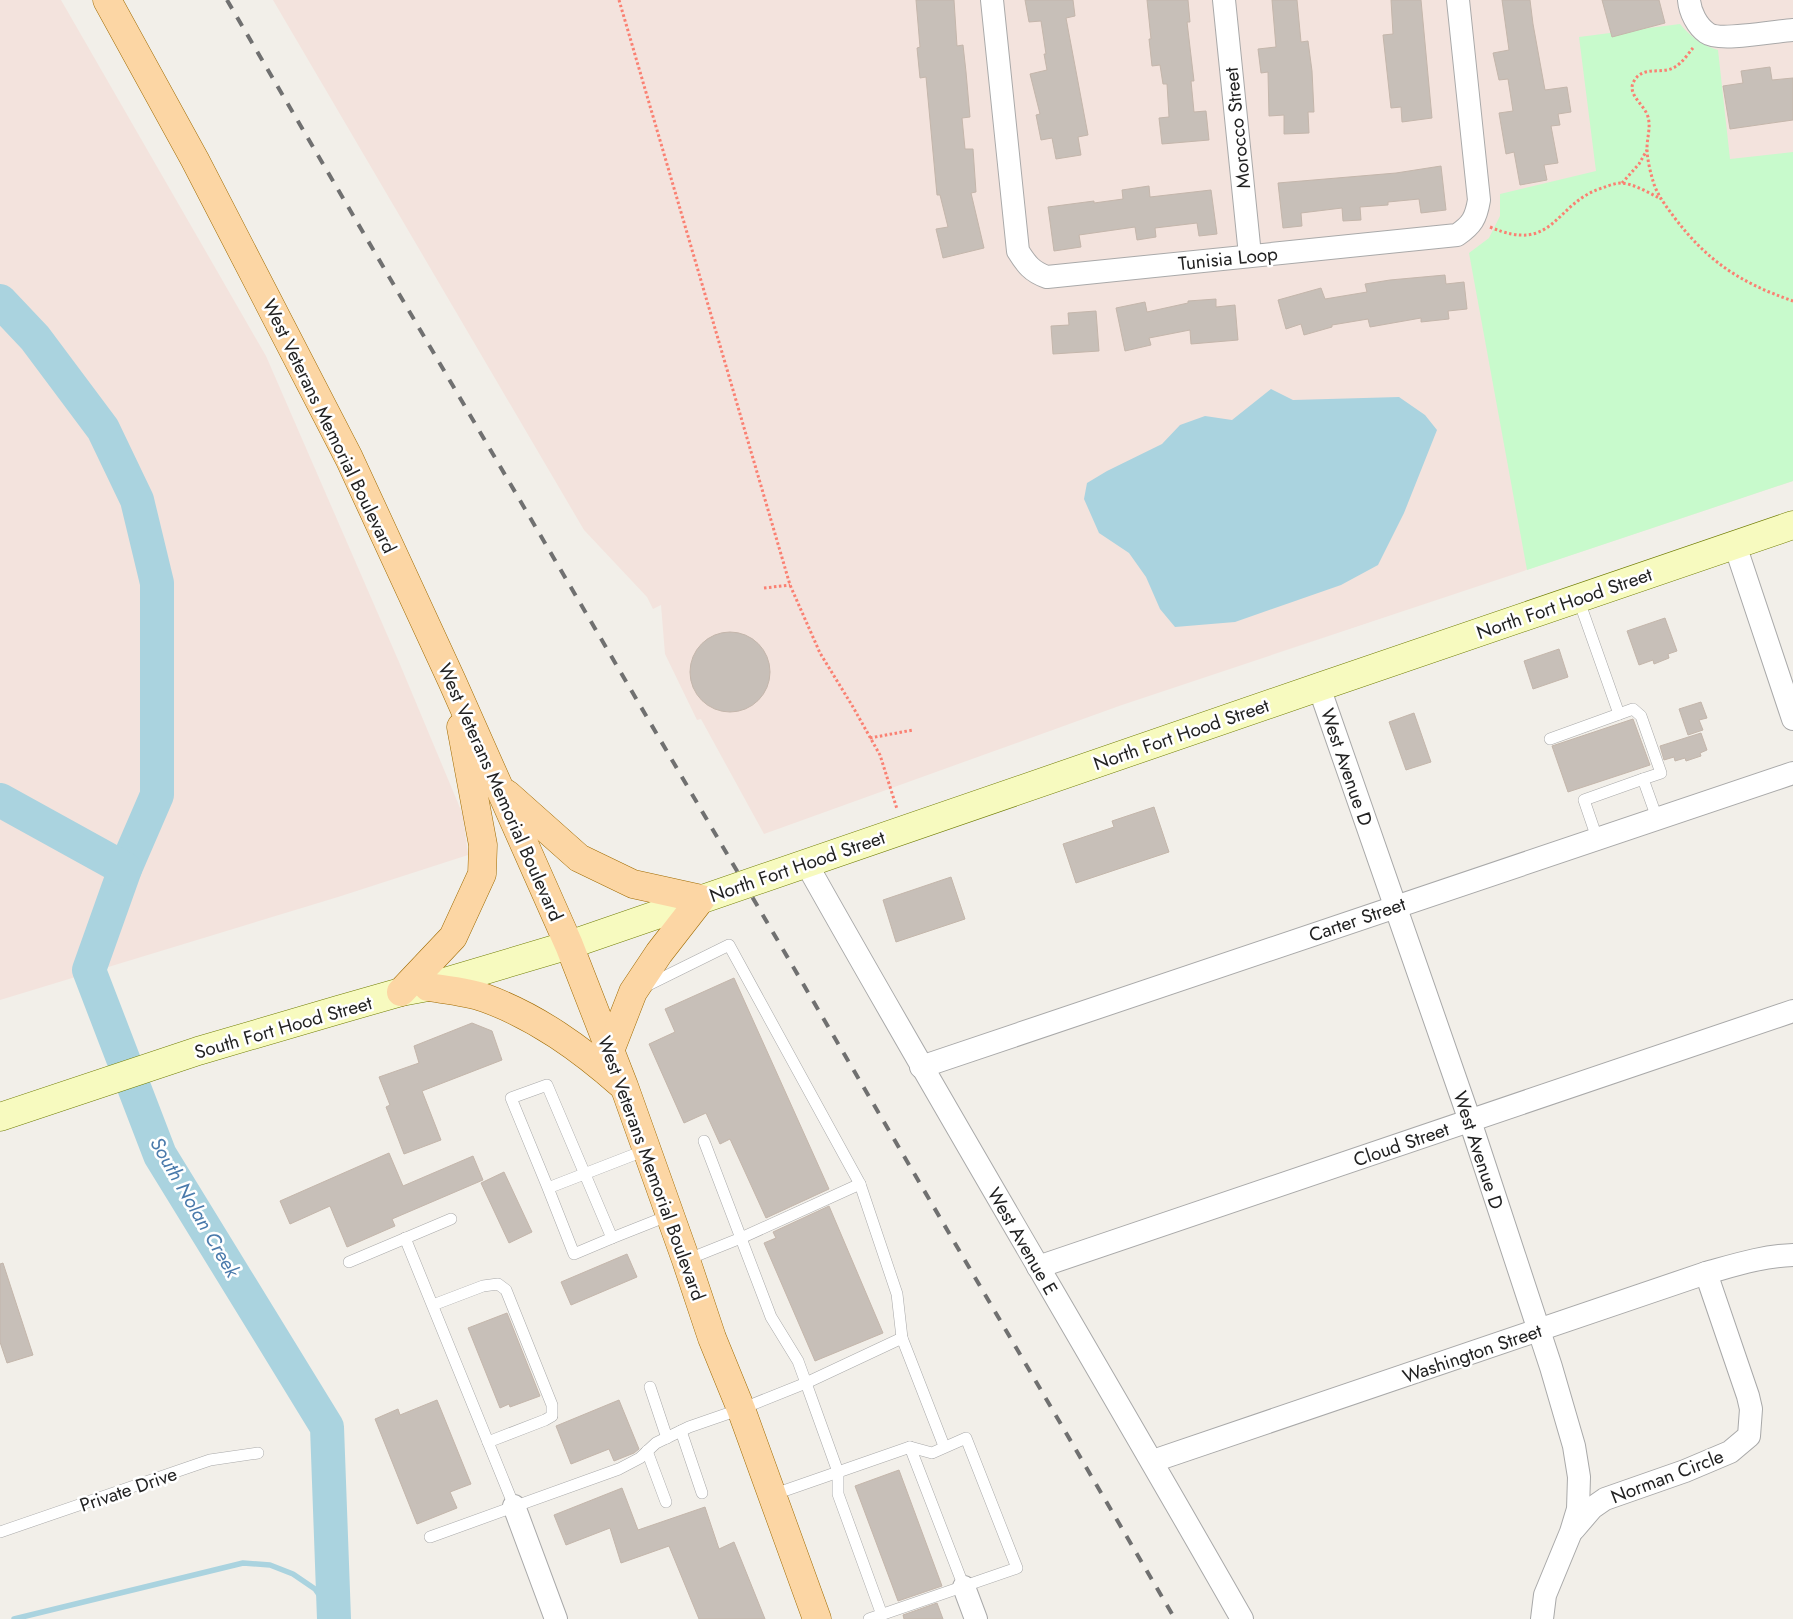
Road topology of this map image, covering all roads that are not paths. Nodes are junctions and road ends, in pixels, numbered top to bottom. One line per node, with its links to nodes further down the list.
1 (107, 0): 11 (main road, West Veterans Memorial Boulevard)
2 (992, 0): 7 (street, Tunisia Loop)
3 (1224, 0): 7 (street, Morocco Street)
4 (1458, 0): 7 (street, Tunisia Loop)
5 (1689, 0): 6 (street)
6 (1793, 30)
7 (1250, 255)
8 (1793, 526): 9 (main road, North Fort Hood Street)
9 (1735, 545): 10 (main road, North Fort Hood Street); 14 (street)
10 (1578, 598): 12 (main road, North Fort Hood Street); 13 (lane)
11 (452, 681): 18 (main road, West Veterans Memorial Boulevard); 26 (main road)
12 (1319, 686): 21 (main road, North Fort Hood Street); 23 (street, West Avenue D)
13 (1619, 714): 15 (lane); 17 (lane)
14 (1792, 714)
15 (1550, 739)
16 (1793, 773): 19 (street, Carter Street)
17 (1643, 779): 19 (lane); 20 (lane)
18 (500, 788): 22 (main road); 24 (main road, West Veterans Memorial Boulevard)
19 (1657, 818): 20 (street, Carter Street)
20 (1597, 838): 23 (street, Carter Street)
21 (806, 863): 22 (main road, North Fort Hood Street); 30 (street, West Avenue E)
22 (701, 899): 24 (main road, North Fort Hood Street); 27 (main road)
23 (1394, 906): 30 (street, Carter Street); 33 (street, West Avenue D)
24 (569, 945): 25 (main road, South Fort Hood Street); 29 (main road, West Veterans Memorial Boulevard)
25 (428, 987): 26 (main road, South Fort Hood Street); 31 (main road)
26 (401, 992): 32 (main road, South Fort Hood Street)
27 (634, 992): 29 (main road); 37 (lane)
28 (1793, 1011): 33 (street, Cloud Street)
29 (610, 1050): 31 (main road, West Veterans Memorial Boulevard)
30 (921, 1068): 47 (street, West Avenue E)
31 (624, 1086): 35 (main road, West Veterans Memorial Boulevard)
32 (0, 1117)
33 (1470, 1121): 47 (street, Cloud Street); 50 (street, West Avenue D)
34 (704, 1141): 43 (lane)
35 (646, 1150): 36 (lane); 39 (main road, West Veterans Memorial Boulevard)
36 (585, 1173): 38 (lane); 38 (lane); 42 (lane)
37 (860, 1184): 43 (lane); 51 (lane)
38 (548, 1188): 42 (lane)
39 (670, 1215): 42 (lane); 45 (main road, West Veterans Memorial Boulevard)
40 (451, 1219): 41 (lane)
41 (405, 1238): 46 (lane); 49 (lane)
42 (612, 1238)
43 (741, 1238): 45 (lane); 52 (lane)
44 (1793, 1255): 48 (street, Washington Street)
45 (686, 1260): 54 (main road, West Veterans Memorial Boulevard)
46 (349, 1262)
47 (1038, 1267): 62 (street, West Avenue E)
48 (1706, 1273): 50 (street, Washington Street); 69 (street, Norman Circle)
49 (433, 1305): 57 (lane); 57 (lane)
50 (1538, 1331): 62 (street, Washington Street); 69 (street, West Avenue D)
51 (902, 1338): 52 (lane); 58 (lane)
52 (806, 1383): 54 (lane); 63 (lane)
53 (650, 1387): 56 (lane)
54 (741, 1410): 55 (lane); 65 (main road, West Veterans Memorial Boulevard)
55 (681, 1431): 56 (lane); 64 (lane)
56 (667, 1438): 60 (lane)
57 (488, 1442): 67 (lane)
58 (944, 1446): 59 (lane); 71 (lane)
59 (910, 1447): 63 (lane); 71 (lane)
60 (646, 1451): 66 (lane); 67 (lane)
61 (258, 1453): 68 (lane, Private Drive)
62 (1153, 1461): 77 (street, West Avenue E)
63 (838, 1472): 65 (lane); 72 (lane)
64 (702, 1492)
65 (772, 1495): 74 (main road, West Veterans Memorial Boulevard)
66 (666, 1502)
67 (514, 1506): 70 (lane); 73 (street)
68 (0, 1532)
69 (1571, 1532): 78 (street, West Avenue D)
70 (430, 1537)
71 (964, 1586): 72 (lane); 76 (street)
72 (882, 1614): 75 (lane)
73 (556, 1619)
74 (817, 1619)
75 (869, 1619)
76 (976, 1619)
77 (1242, 1619)
78 (1542, 1619)

